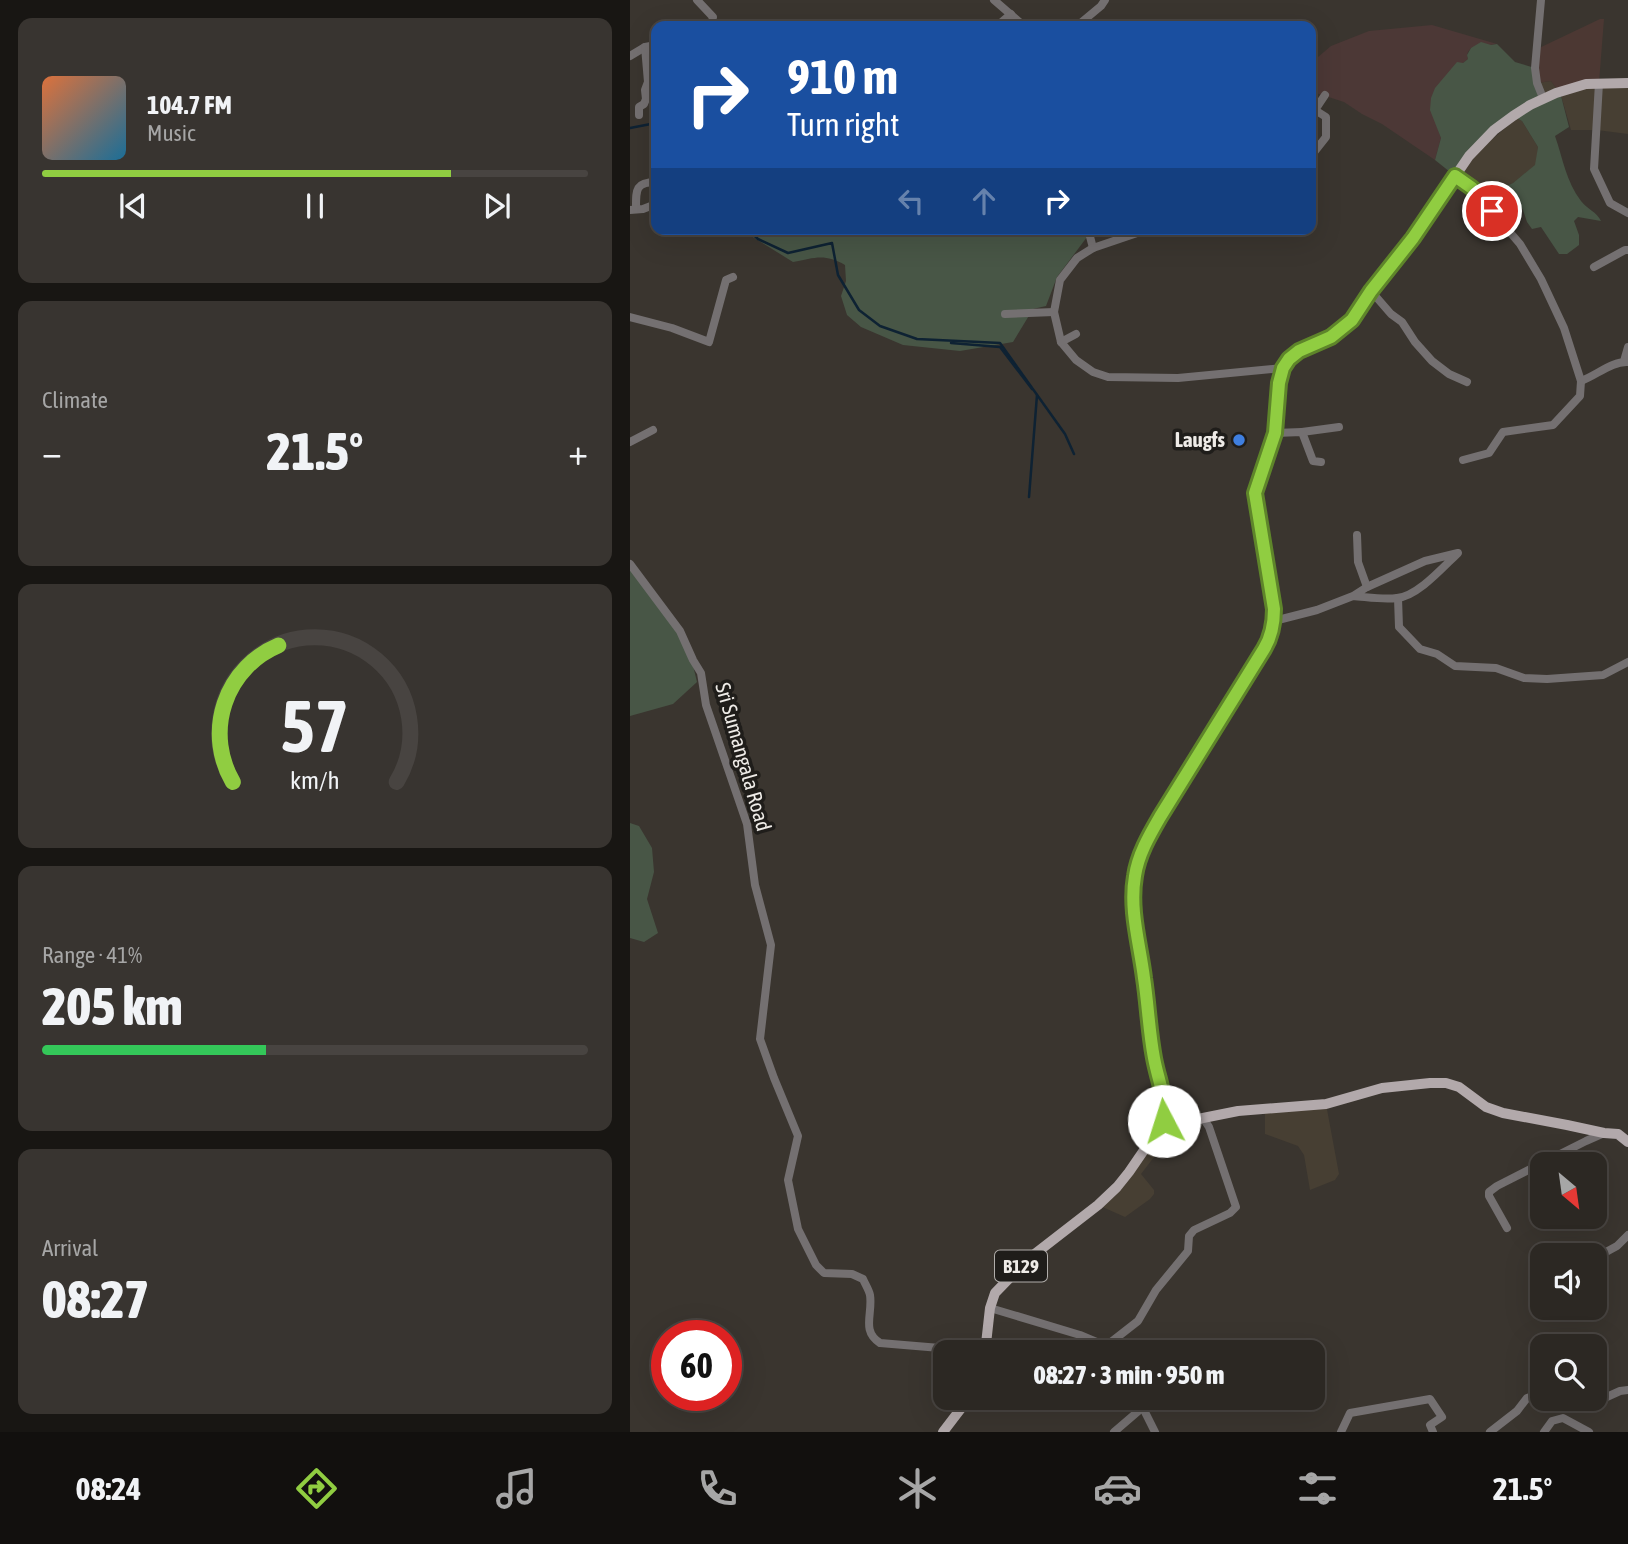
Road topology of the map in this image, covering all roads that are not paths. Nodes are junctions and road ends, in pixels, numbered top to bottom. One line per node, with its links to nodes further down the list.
1 (697, 0): 6 (street)
2 (994, 0): 5 (street)
3 (1541, 0): 16 (street)
4 (1103, 3): 9 (street)
5 (1011, 14): 7 (street); 8 (street)
6 (712, 21)
7 (1003, 21)
8 (1019, 21)
9 (1083, 21)
10 (651, 46): 11 (street)
11 (645, 47): 12 (street); 19 (street)
12 (630, 56)
13 (1600, 83): 14 (main road); 16 (main road); 25 (street)
14 (1628, 83)
15 (1325, 95): 17 (street)
16 (1543, 98): 21 (main road)
17 (1316, 108)
18 (1316, 111): 20 (street)
19 (639, 115)
20 (1316, 150)
21 (1455, 176): 32 (main road); 41 (street)
22 (651, 182): 24 (street)
23 (651, 206): 24 (street)
24 (633, 209)
25 (1628, 213)
26 (1090, 235): 28 (street)
27 (1131, 235): 28 (street)
28 (1093, 248): 33 (street)
29 (1628, 250): 30 (street)
30 (1594, 267)
31 (733, 277): 35 (street)
32 (1371, 291): 40 (main road); 42 (street)
33 (1054, 312): 34 (street); 37 (street)
34 (1004, 314)
35 (630, 317)
36 (1076, 334): 37 (street)
37 (1061, 342): 40 (street)
38 (1628, 347): 39 (street)
39 (1626, 361): 41 (street)
40 (1283, 368): 46 (main road)
41 (1581, 381): 48 (street)
42 (1467, 382)
43 (1339, 427): 45 (street)
44 (653, 430): 47 (street)
45 (1302, 432): 46 (street); 49 (street)
46 (1275, 433): 55 (main road)
47 (630, 442)
48 (1463, 460)
49 (1321, 462)
50 (1357, 535): 52 (street)
51 (630, 564): 68 (street, Sri Sumangala Road)
52 (1367, 587): 53 (street); 54 (street)
53 (1353, 596): 54 (street); 55 (street)
54 (1398, 598): 56 (street)
55 (1274, 621): 57 (main road)
56 (1628, 662)
57 (1165, 1113): 58 (main road); 64 (main road, B129)
58 (1198, 1119): 59 (main road); 67 (street)
59 (1605, 1133): 60 (main road); 61 (street)
60 (1628, 1142)
61 (1507, 1228)
62 (1628, 1236): 63 (street)
63 (1607, 1251)
64 (990, 1308): 65 (main road, B129); 66 (street)
65 (986, 1340)
66 (1090, 1340)
67 (1120, 1340)
68 (933, 1347)
69 (1628, 1391): 71 (street)
70 (1530, 1397): 80 (street)
71 (1607, 1397)
72 (960, 1410): 75 (main road)
73 (1140, 1410): 76 (street)
74 (1143, 1410): 77 (street)
75 (943, 1432)
76 (1114, 1432)
77 (1155, 1432)
78 (1341, 1432): 79 (street)
79 (1433, 1432)
80 (1490, 1432)
81 (1544, 1432): 82 (street)
82 (1590, 1432)

